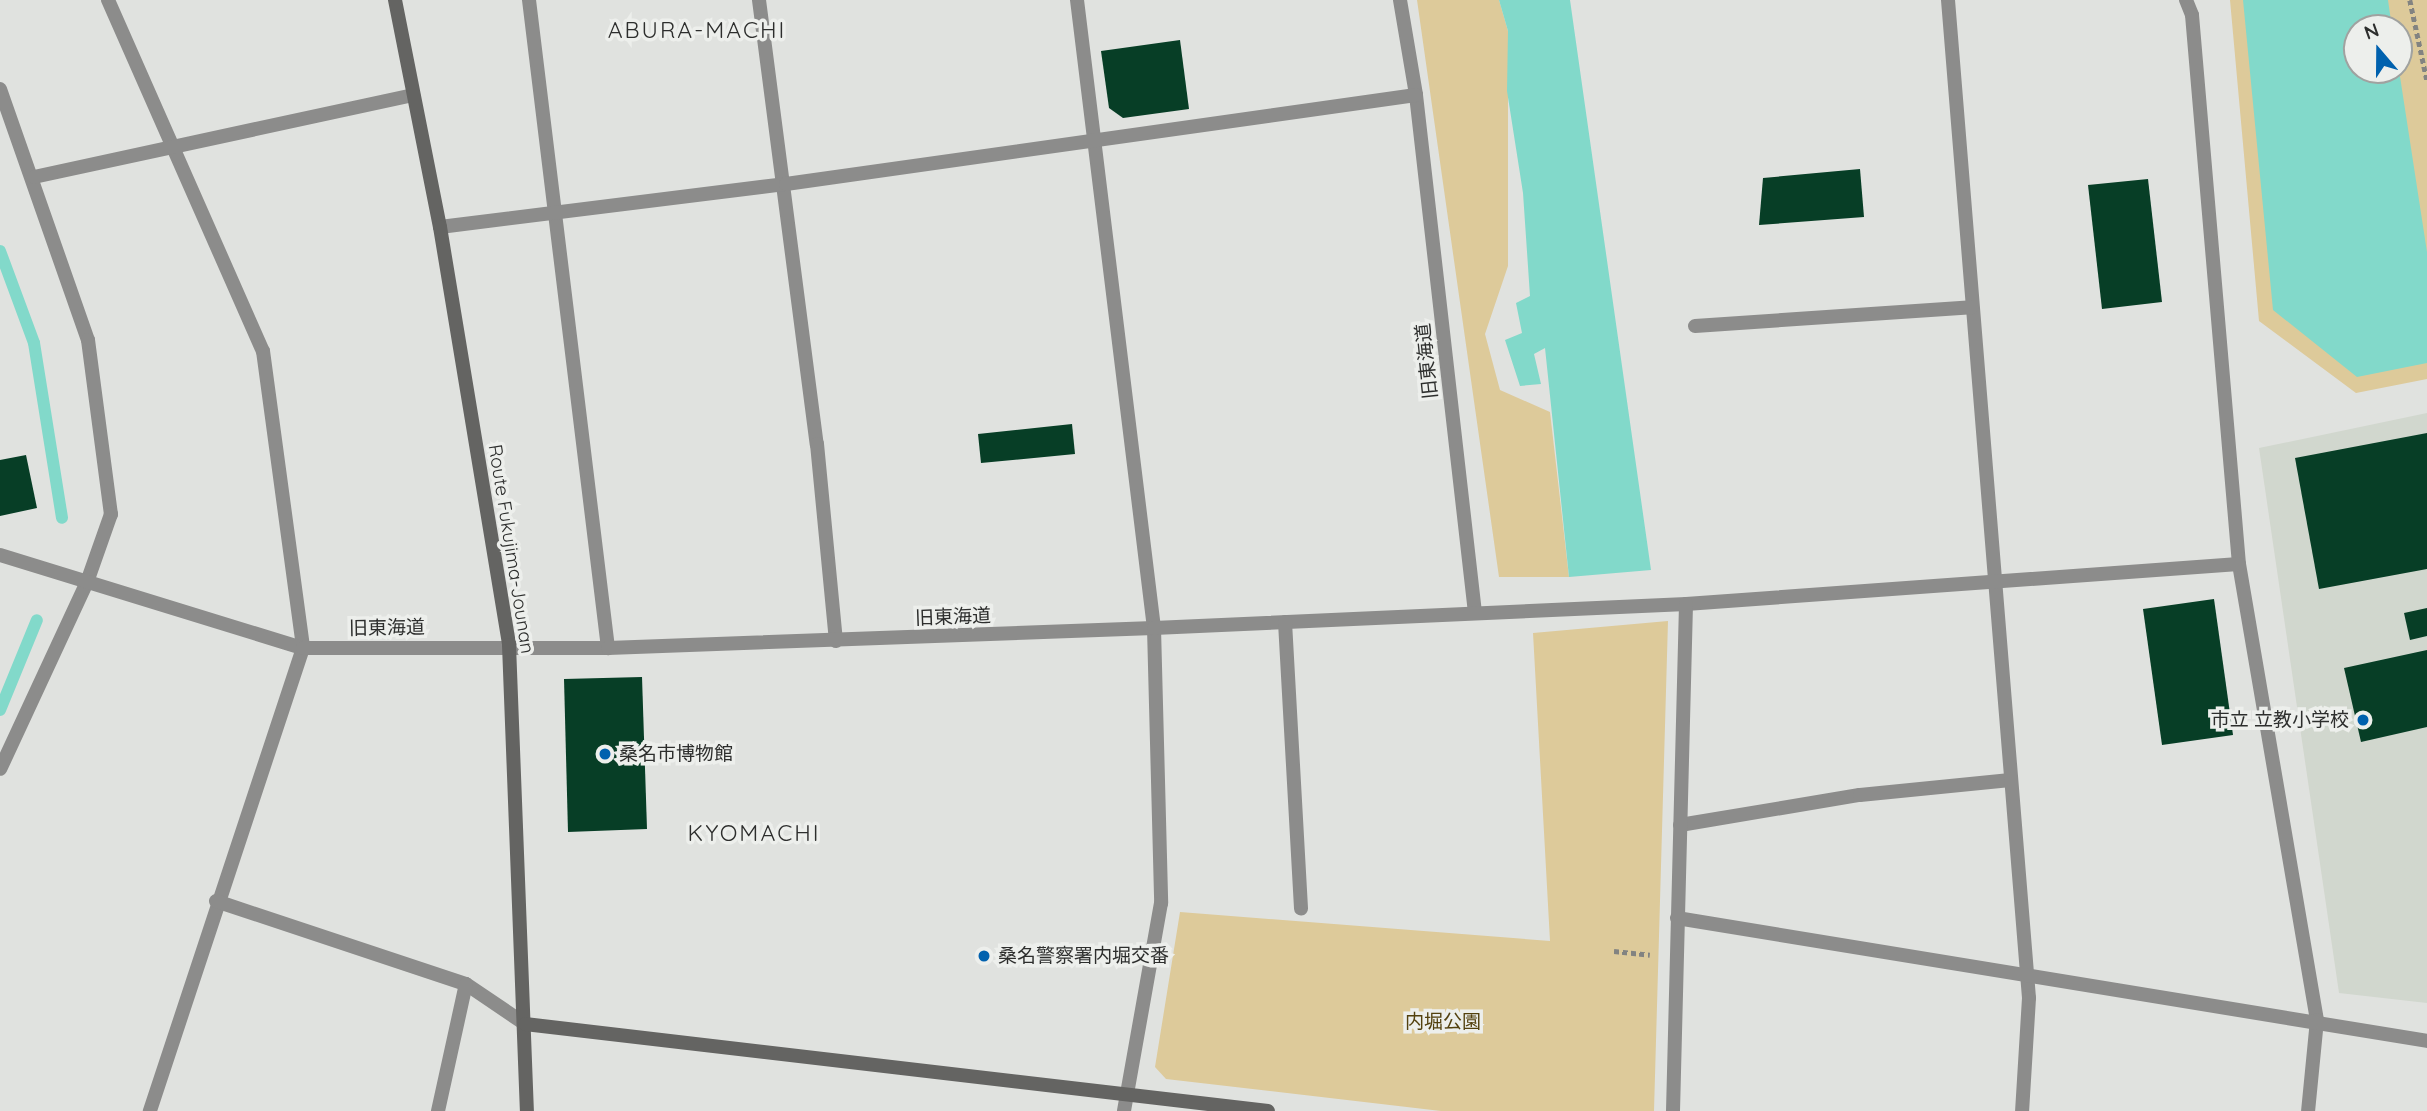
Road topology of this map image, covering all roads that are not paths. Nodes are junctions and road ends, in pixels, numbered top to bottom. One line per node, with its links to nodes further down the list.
1 (108, 0): 13 (street)
2 (395, 0): 10 (main road, Route Fukujima-Jounan)
3 (528, 0): 16 (street)
4 (760, 0): 15 (street)
5 (1077, 0): 12 (street)
6 (1400, 0): 11 (street, 旧東海道)
7 (1948, 0): 18 (street)
8 (2186, 0): 21 (street)
9 (0, 90): 14 (street)
10 (413, 95): 13 (street); 17 (main road, Route Fukujima-Jounan)
11 (1416, 95): 12 (street); 25 (street, 旧東海道)
12 (1094, 140): 15 (street); 27 (street)
13 (170, 147): 14 (street); 30 (street)
14 (34, 177): 23 (street)
15 (786, 184): 16 (street); 28 (street)
16 (552, 212): 17 (street); 31 (street)
17 (440, 227): 29 (main road, Route Fukujima-Jounan)
18 (1971, 307): 19 (street); 22 (street)
19 (1695, 326)
20 (0, 555): 23 (street, 旧東海道)
21 (2239, 564): 22 (street); 40 (street)
22 (1993, 580): 24 (street); 33 (street)
23 (88, 582): 30 (street, 旧東海道); 32 (street)
24 (1686, 604): 25 (street); 34 (street)
25 (1475, 613): 26 (street, 旧東海道)
26 (1286, 622): 27 (street, 旧東海道); 36 (street)
27 (1154, 628): 28 (street, 旧東海道); 43 (street)
28 (836, 641): 31 (street, 旧東海道)
29 (509, 646): 30 (street, 旧東海道); 31 (street, 旧東海道); 41 (main road, Route Fukujima-Jounan)
30 (303, 648): 35 (street)
31 (608, 648)
32 (0, 769)
33 (2010, 780): 34 (street); 38 (street)
34 (1680, 825): 37 (street)
35 (216, 901): 39 (street); 44 (street)
36 (1301, 909)
37 (1677, 918): 38 (street); 49 (street)
38 (2027, 977): 40 (street); 50 (street)
39 (466, 984): 41 (street); 45 (street)
40 (2317, 1020): 42 (street); 51 (street)
41 (525, 1024): 43 (main road); 46 (main road, Route Fukujima-Jounan)
42 (2427, 1041)
43 (1127, 1094): 47 (street); 48 (main road)
44 (150, 1111)
45 (439, 1111)
46 (527, 1111)
47 (1124, 1111)
48 (1268, 1111)
49 (1673, 1111)
50 (2022, 1111)
51 (2308, 1111)

